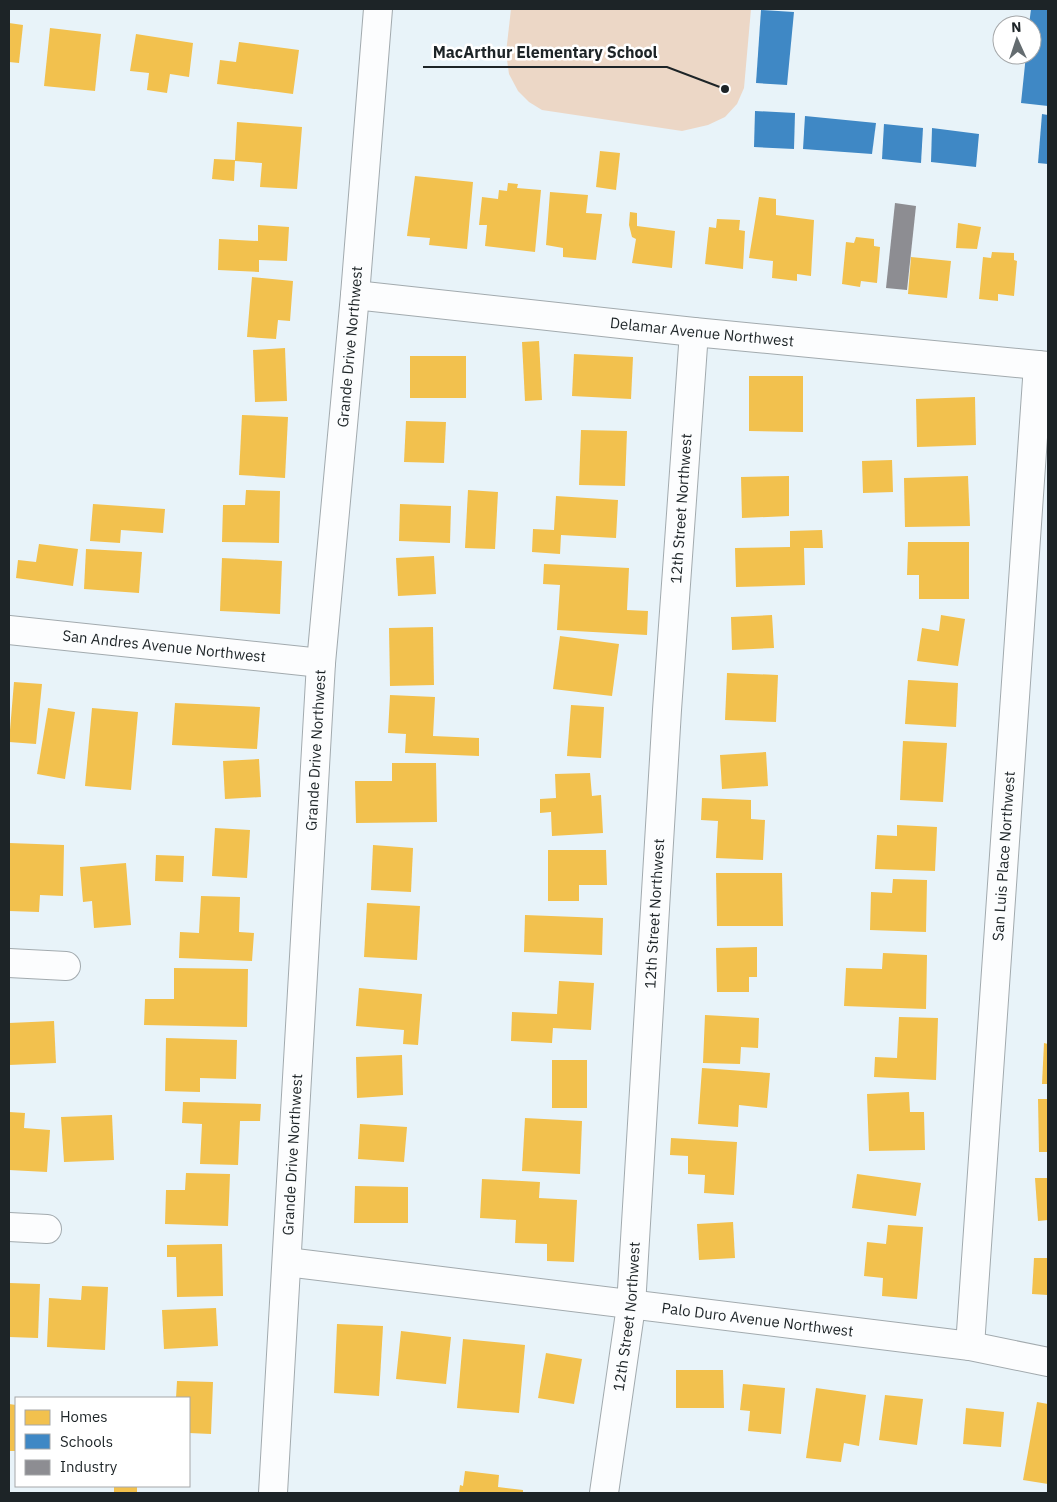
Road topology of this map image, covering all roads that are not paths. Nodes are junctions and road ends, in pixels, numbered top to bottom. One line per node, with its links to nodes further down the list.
1 (378, 9): 2 (street, Grande Drive Northwest)
2 (355, 294): 3 (street, Delamar Avenue Northwest); 6 (street, Grande Drive Northwest)
3 (694, 332): 4 (street, Delamar Avenue Northwest); 12 (street, 12th Street Northwest)
4 (1043, 366): 13 (street, San Luis Place Northwest)
5 (9, 630): 6 (street, San Andres Avenue Northwest)
6 (321, 663): 11 (street, Grande Drive Northwest)
7 (9, 963): 8 (street)
8 (66, 966)
9 (9, 1227): 10 (street)
10 (47, 1229)
11 (287, 1262): 12 (street, Palo Duro Avenue Northwest); 15 (street, Grande Drive Northwest)
12 (631, 1306): 13 (street, Palo Duro Avenue Northwest); 16 (street, 12th Street Northwest)
13 (970, 1346): 14 (street, Palo Duro Avenue Northwest)
14 (1048, 1362)
15 (273, 1493)
16 (604, 1493)

